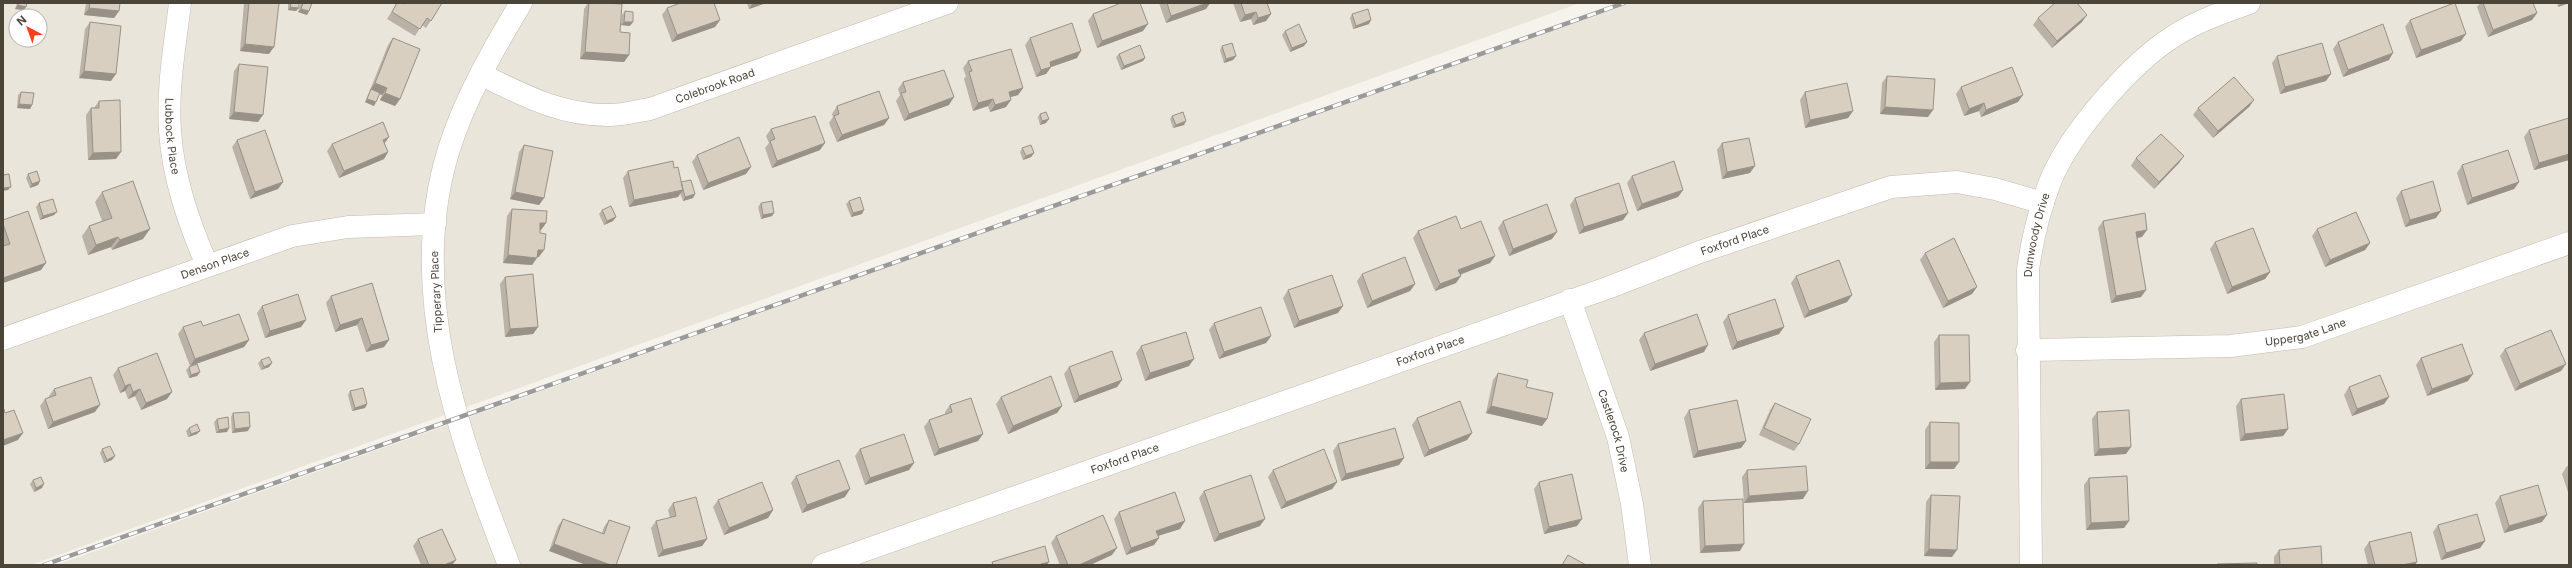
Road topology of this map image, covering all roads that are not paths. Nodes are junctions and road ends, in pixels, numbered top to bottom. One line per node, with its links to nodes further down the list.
1 (180, 3): 9 (street, Lubbock Place)
2 (521, 3): 5 (street, Tipperary Place)
3 (947, 3): 5 (street, Colebrook Road)
4 (2249, 3): 6 (street, Dunwoody Drive)
5 (482, 74): 7 (street, Tipperary Place)
6 (2043, 203): 10 (street, Foxford Place); 12 (street, Dunwoody Drive)
7 (435, 224): 9 (street, Denson Place); 13 (street, Tipperary Place)
8 (2569, 243): 12 (street, Uppergate Lane)
9 (207, 266): 11 (street, Denson Place)
10 (1570, 300): 14 (street, Foxford Place); 15 (street, Castlerock Drive)
11 (3, 339)
12 (2028, 350): 16 (street, Dunwoody Drive)
13 (509, 565)
14 (823, 565)
15 (1640, 565)
16 (2031, 565)

